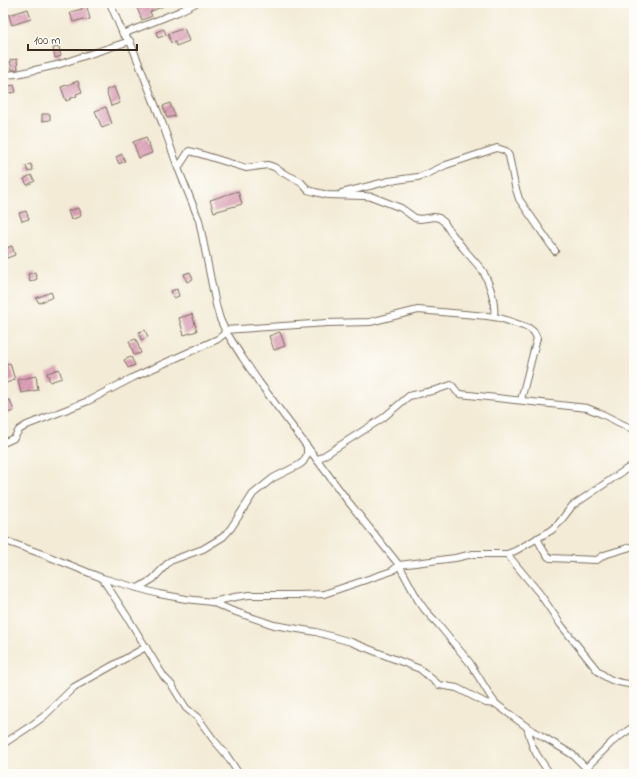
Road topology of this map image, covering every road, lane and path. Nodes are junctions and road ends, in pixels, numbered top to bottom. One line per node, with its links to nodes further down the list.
1 (110, 3): 3 (street)
2 (196, 3): 3 (street)
3 (123, 34): 4 (street)
4 (130, 41): 5 (street); 6 (street)
5 (3, 75)
6 (178, 168): 7 (street); 10 (street)
7 (333, 195): 8 (street); 9 (street)
8 (555, 251)
9 (494, 316): 10 (street); 11 (street)
10 (226, 330): 13 (street); 14 (street)
11 (521, 400): 12 (street); 15 (street)
12 (634, 430)
13 (3, 443)
14 (307, 446): 15 (street); 23 (street)
15 (317, 460): 21 (street)
16 (634, 464): 17 (street)
17 (537, 538): 19 (street); 20 (street)
18 (3, 540): 22 (street)
19 (634, 546)
20 (507, 554): 21 (street); 26 (street)
21 (399, 565): 24 (street); 27 (street)
22 (102, 578): 23 (street); 25 (street)
23 (138, 588): 24 (street)
24 (212, 602): 27 (street)
25 (146, 647): 30 (street); 32 (street)
26 (634, 685)
27 (496, 704): 29 (street)
28 (634, 726): 31 (street)
29 (527, 727): 31 (street); 33 (street)
30 (3, 744)
31 (586, 768): 34 (street)
32 (239, 774)
33 (550, 774)
34 (595, 774)

